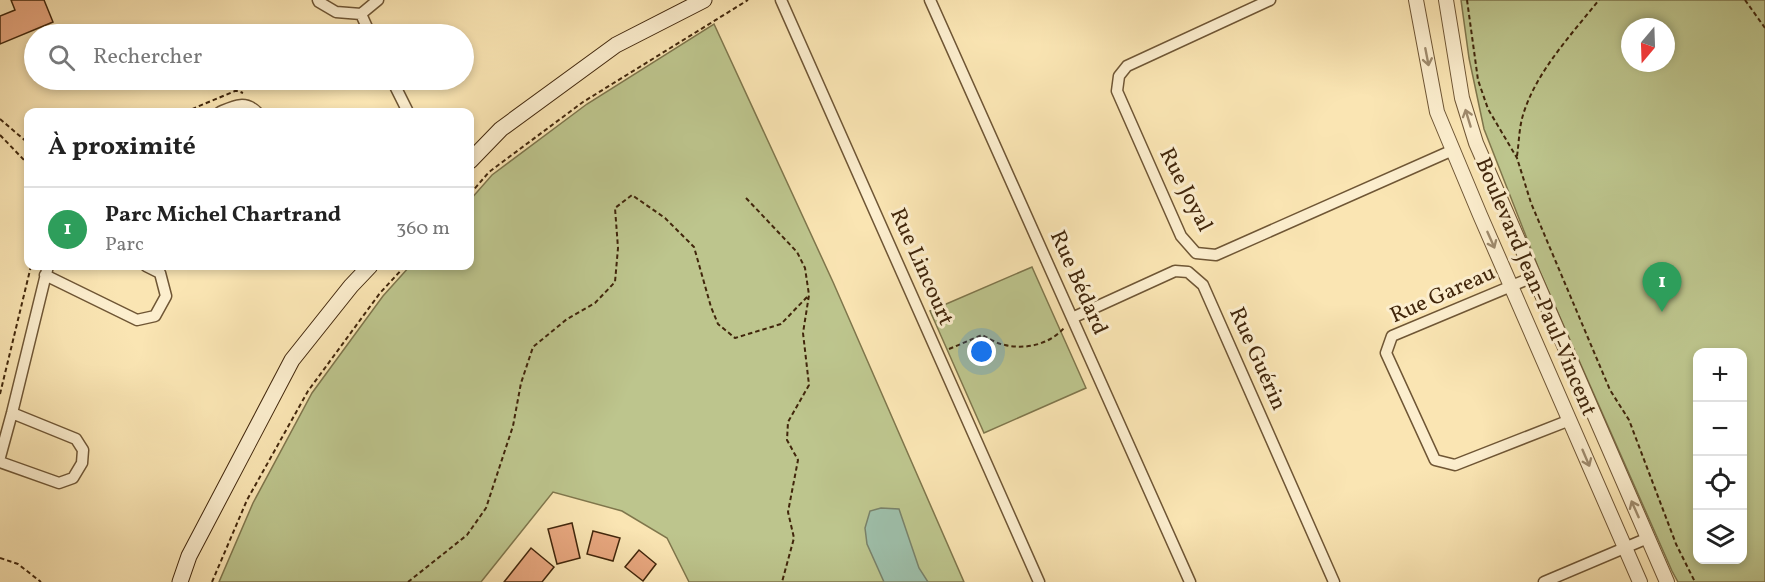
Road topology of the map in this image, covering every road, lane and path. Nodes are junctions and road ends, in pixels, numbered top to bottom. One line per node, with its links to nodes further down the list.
1 (318, 0): 13 (street)
2 (378, 0): 13 (street)
3 (704, 0): 24 (main road)
4 (748, 0): 27 (path)
5 (781, 0): 38 (street, Rue Lincourt)
6 (930, 0): 37 (street, Rue Bédard)
7 (1270, 0): 23 (street, Rue Joyal)
8 (1416, 0): 23 (street, Boulevard Jean-Paul-Vincent, one-way to 23)
9 (1446, 0): 34 (street, Boulevard Jean-Paul-Vincent, one-way to 9)
10 (1467, 0): 25 (path)
11 (1599, 0): 25 (path)
12 (1744, 0): 15 (path)
13 (361, 14): 14 (street)
14 (366, 24)
15 (1765, 28)
16 (397, 90): 19 (street)
17 (232, 108): 18 (street)
18 (252, 108)
19 (406, 108)
20 (0, 119): 22 (path)
21 (0, 135): 26 (path)
22 (24, 140)
23 (1453, 150): 35 (street, Boulevard Jean-Paul-Vincent, one-way to 35)
24 (474, 157)
25 (1517, 158): 58 (path)
26 (24, 160)
27 (474, 189)
28 (746, 198): 36 (path)
29 (30, 270): 39 (path)
30 (46, 270): 31 (street); 40 (street)
31 (154, 270)
32 (366, 270): 48 (main road)
33 (401, 270): 49 (path)
34 (1533, 277): 35 (street, Rue Gareau); 44 (street, Boulevard Jean-Paul-Vincent, one-way to 34)
35 (1511, 286): 41 (street, Boulevard Jean-Paul-Vincent); 41 (street, Rue Gareau)
36 (809, 295): 50 (path); 51 (path)
37 (1072, 318): 38 (path); 53 (street, Rue Bédard); 54 (street, Rue Guérin)
38 (938, 354): 52 (street, Rue Lincourt)
39 (0, 394)
40 (12, 413): 42 (street); 43 (street)
41 (1570, 420): 45 (street, Boulevard Jean-Paul-Vincent, one-way to 45)
42 (0, 457)
43 (0, 462)
44 (1648, 538): 45 (street); 57 (street, Boulevard Jean-Paul-Vincent)
45 (1625, 547): 55 (street); 56 (street, Boulevard Jean-Paul-Vincent)
46 (0, 558): 47 (path)
47 (41, 582)
48 (180, 582)
49 (212, 582)
50 (408, 582)
51 (782, 582)
52 (1039, 582)
53 (1190, 582)
54 (1334, 582)
55 (1544, 582)
56 (1640, 582)
57 (1667, 582)
58 (1695, 582)

